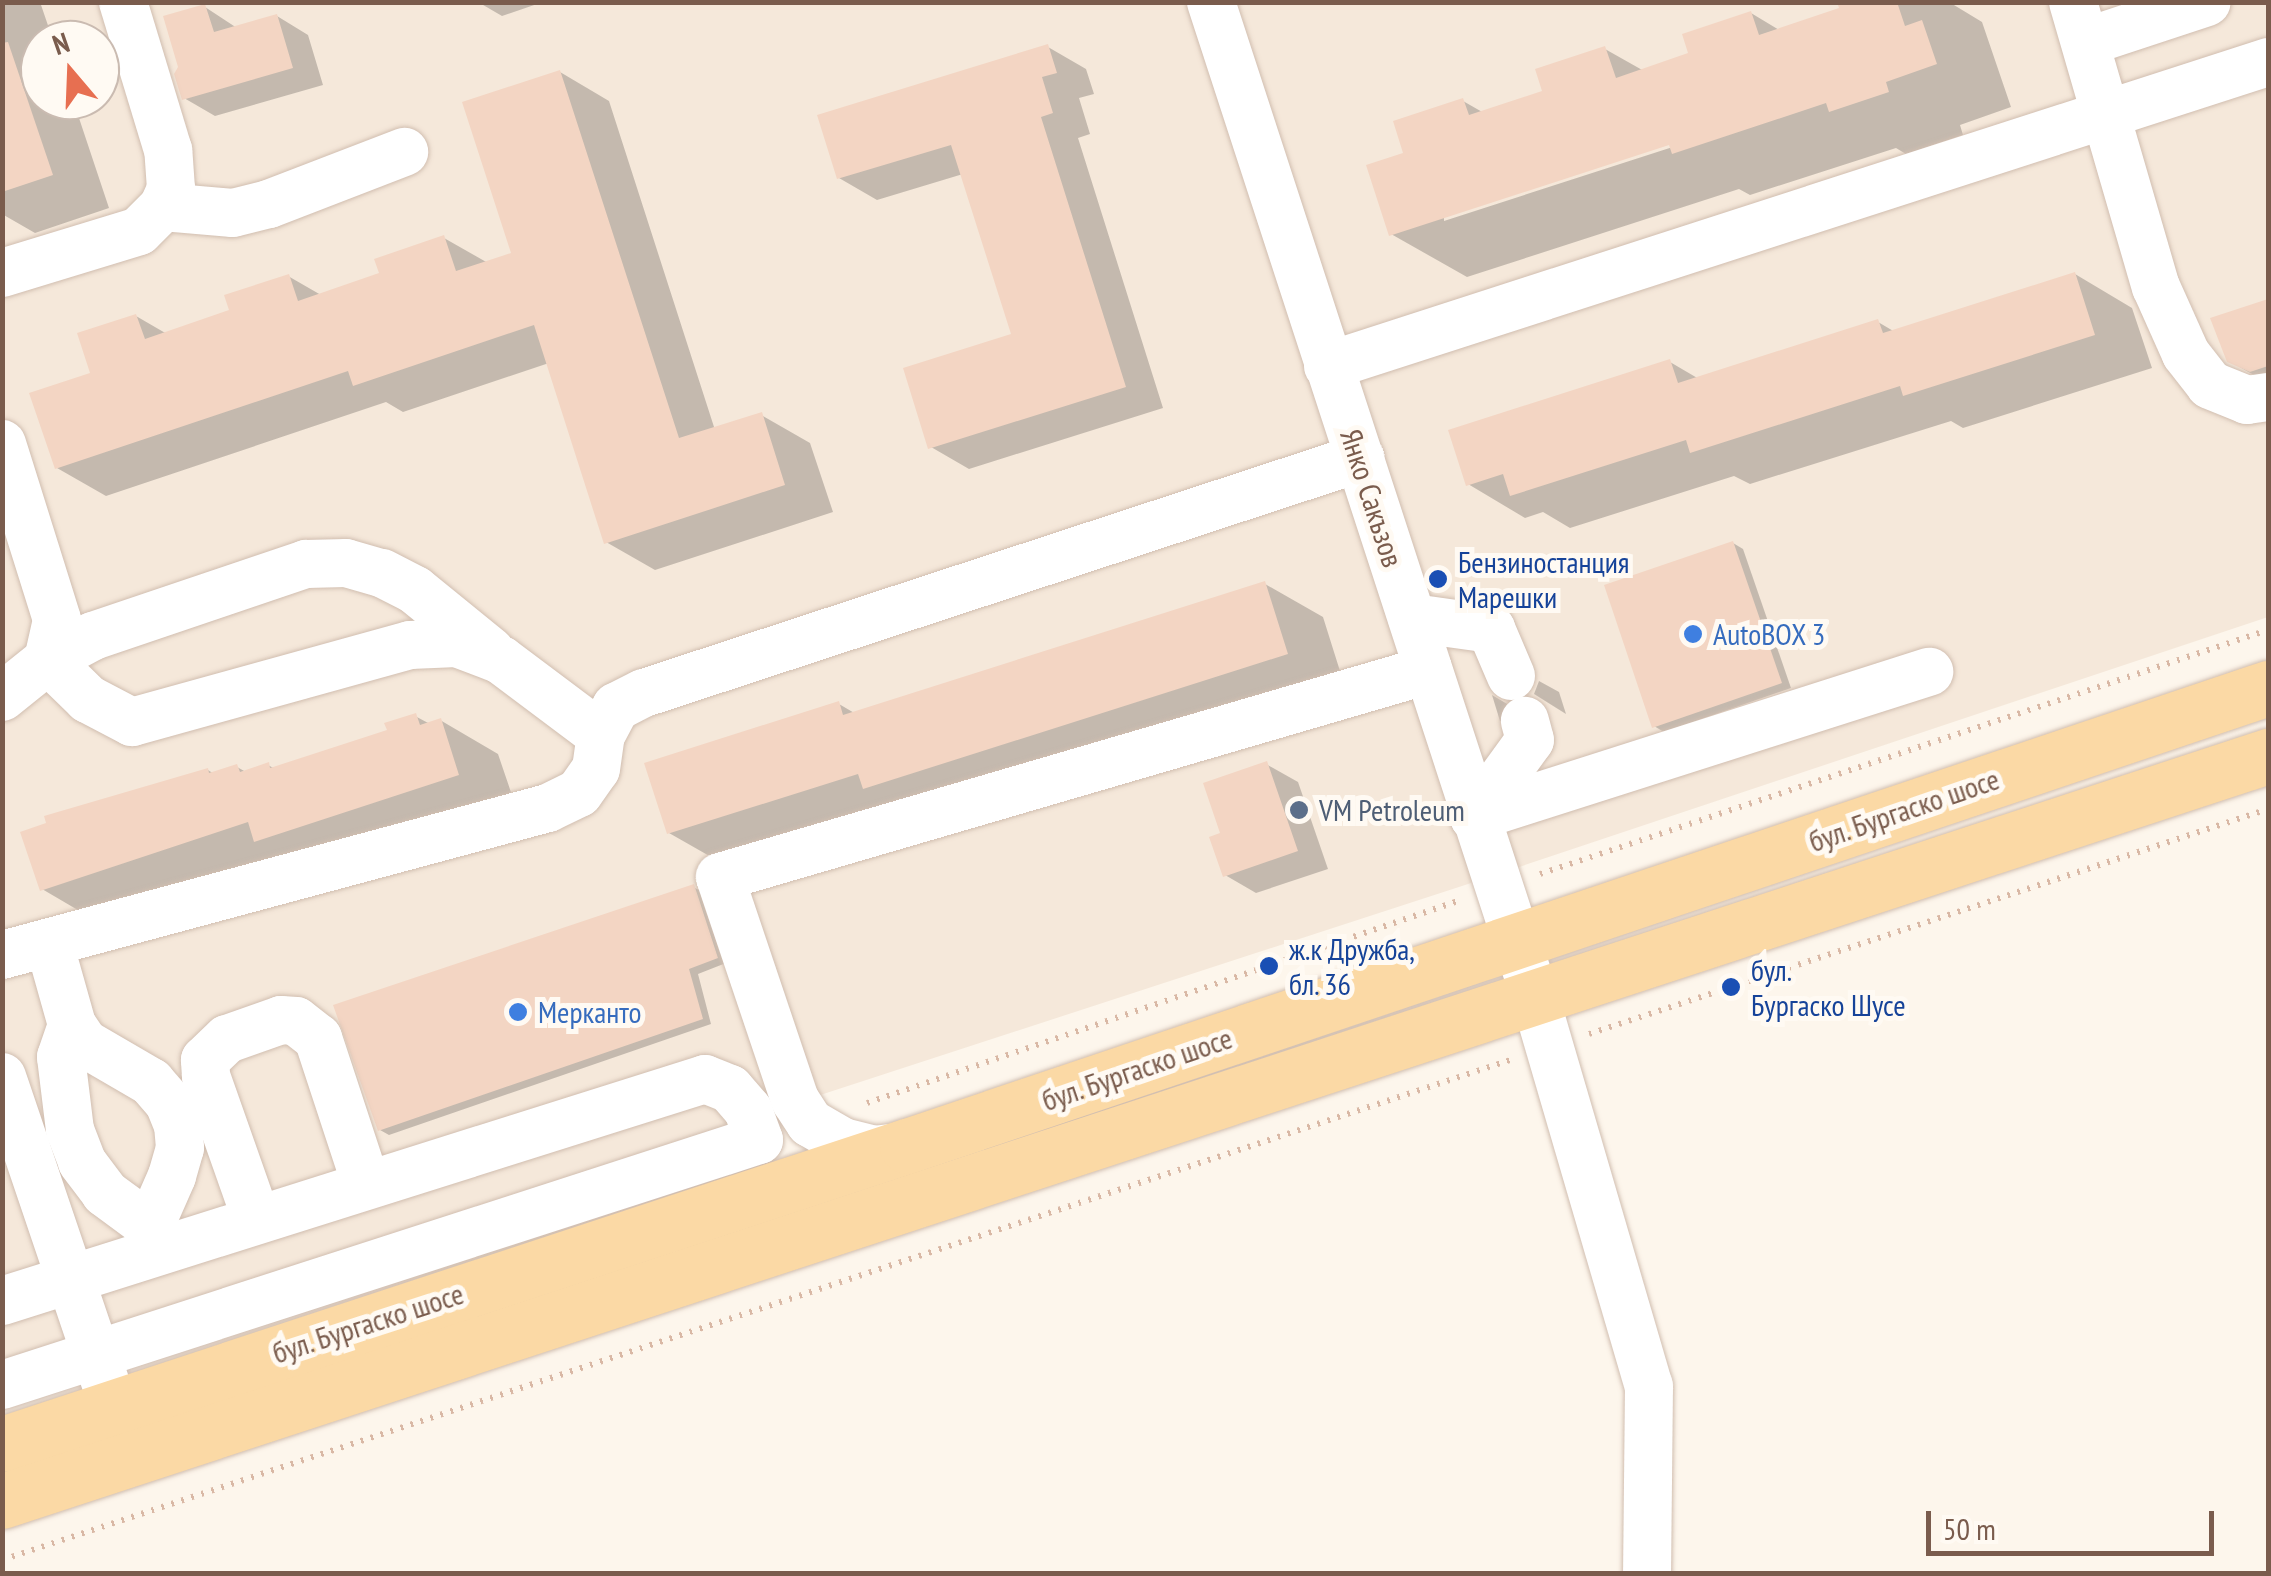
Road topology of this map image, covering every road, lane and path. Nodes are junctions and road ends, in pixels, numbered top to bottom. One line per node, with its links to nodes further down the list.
1 (122, 2): 8 (street)
2 (1211, 2): 10 (street, Янко Сакъзов)
3 (2207, 2): 4 (street)
4 (2079, 22): 6 (street)
5 (2268, 62): 6 (street)
6 (2107, 113): 10 (street); 11 (street)
7 (404, 152): 8 (street)
8 (163, 207): 9 (street)
9 (2, 274)
10 (1328, 366): 13 (street, Янко Сакъзов)
11 (2268, 397)
12 (2, 444): 15 (street)
13 (1360, 458): 14 (street, Янко Сакъзов); 23 (street)
14 (1412, 618): 17 (street, Янко Сакъзов); 19 (street)
15 (48, 660): 16 (street); 16 (street); 21 (street)
16 (501, 660): 23 (street)
17 (1428, 670): 26 (street, Янко Сакъзов); 34 (street)
18 (1928, 672): 26 (street)
19 (1511, 676)
20 (2268, 688): 27 (main road, бул. Бургаско шосе)
21 (2, 697)
22 (1525, 721): 26 (street)
23 (601, 735): 28 (street)
24 (2268, 756): 30 (main road, бул. Бургаско шосе)
25 (2268, 809): 32 (path)
26 (1474, 817): 27 (street, Янко Сакъзов)
27 (1516, 940): 30 (street, Янко Сакъзов); 34 (main road, бул. Бургаско шосе)
28 (49, 943): 29 (street); 31 (street)
29 (2, 955)
30 (1534, 994): 32 (street, Янко Сакъзов); 44 (main road, бул. Бургаско шосе)
31 (72, 1025): 37 (street); 37 (street)
32 (1550, 1047): 45 (path); 46 (street, Янко Сакъзов)
33 (2, 1078): 38 (street)
34 (907, 1146): 42 (main road, бул. Бургаско шосе)
35 (366, 1184): 36 (street); 36 (street); 40 (street)
36 (256, 1218): 37 (street)
37 (154, 1238): 38 (street)
38 (69, 1278): 39 (street); 40 (street)
39 (2, 1301)
40 (96, 1354): 41 (street); 42 (street)
41 (2, 1384)
42 (114, 1407): 43 (main road, бул. Бургаско шосе)
43 (2, 1444)
44 (2, 1500)
45 (2, 1560)
46 (1647, 1574)

